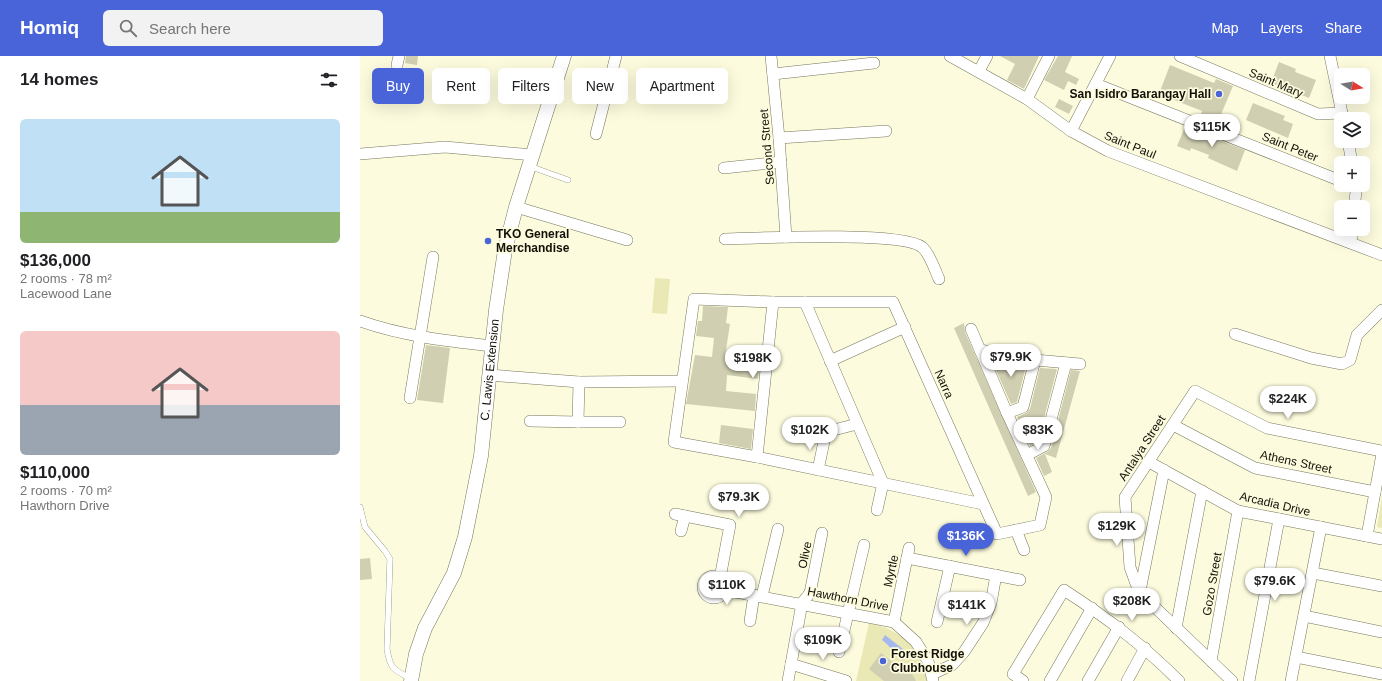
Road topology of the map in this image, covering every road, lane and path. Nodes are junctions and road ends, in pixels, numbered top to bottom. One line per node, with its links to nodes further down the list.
1 (564, 56): 22 (street, C. Lawis Extension)
2 (616, 56): 19 (street)
3 (771, 56): 12 (street, Second Street)
4 (950, 56): 11 (street, Saint Paul)
5 (987, 56): 11 (street)
6 (1049, 56): 14 (street)
7 (1110, 56): 13 (street)
8 (1180, 56): 16 (street, Saint Mary)
9 (1330, 56): 15 (street)
10 (874, 63): 12 (street)
11 (979, 71): 14 (street, Saint Paul)
12 (773, 74): 20 (street, Second Street)
13 (1096, 84): 18 (street); 25 (street, Saint Peter)
14 (1027, 99): 18 (street, Saint Paul)
15 (1342, 112)
16 (1334, 115)
17 (886, 131): 20 (street)
18 (1071, 131): 32 (street, Saint Paul)
19 (596, 134)
20 (779, 138): 23 (street, Second Street)
21 (360, 154): 22 (street)
22 (531, 161): 26 (lane); 27 (street, C. Lawis Extension)
23 (781, 162): 24 (street); 29 (street, Second Street)
24 (724, 168)
25 (1334, 178)
26 (568, 180)
27 (516, 207): 31 (street); 44 (street, C. Lawis Extension)
28 (1351, 236): 32 (street)
29 (786, 237): 30 (street); 35 (street)
30 (725, 239)
31 (627, 240)
32 (1350, 243): 33 (street, Saint Paul)
33 (1382, 255)
34 (433, 257): 43 (street)
35 (939, 279)
36 (773, 302): 37 (street, Narra); 52 (street, Narra); 63 (street)
37 (805, 302): 40 (street, Narra); 47 (street)
38 (1382, 310): 42 (street)
39 (360, 321): 43 (street)
40 (905, 328): 47 (street); 70 (street, Narra)
41 (971, 329): 45 (street)
42 (1235, 334)
43 (420, 337): 44 (street); 53 (street)
44 (492, 346): 50 (street, C. Lawis Extension)
45 (980, 350): 46 (street); 54 (street)
46 (1035, 360): 48 (street); 54 (street)
47 (830, 361): 58 (street)
48 (1066, 363): 49 (street); 61 (street)
49 (1080, 364)
50 (489, 375): 51 (street); 111 (street, C. Lawis Extension)
51 (579, 382): 52 (street); 56 (street)
52 (682, 382): 63 (street, Narra)
53 (410, 398)
54 (1006, 413): 61 (street)
55 (530, 421): 56 (street)
56 (578, 422): 57 (street)
57 (620, 422)
58 (857, 424): 65 (street); 67 (street)
59 (1173, 425): 60 (street, Antalya Street); 64 (street, Antalya Street); 69 (street, Athens Street)
60 (1382, 451)
61 (1027, 454): 77 (street)
62 (1382, 454): 69 (street)
63 (757, 458): 65 (street, Narra)
64 (1149, 462): 66 (street, Arcadia Drive); 91 (street, Antalya Street)
65 (818, 470): 67 (street, Narra)
66 (1164, 470): 68 (street, Arcadia Drive); 91 (street)
67 (882, 483): 70 (street, Narra); 72 (street)
68 (1202, 491): 73 (street, Arcadia Drive); 101 (street)
69 (1375, 492): 80 (street)
70 (983, 504): 77 (street)
71 (360, 507): 111 (lane)
72 (877, 510)
73 (1238, 511): 74 (street, Arcadia Drive); 106 (street, Gozo Street)
74 (1279, 519): 75 (street, Arcadia Drive); 120 (street)
75 (1321, 527): 80 (street, Arcadia Drive); 85 (street)
76 (778, 529): 92 (street)
77 (1016, 530): 83 (street)
78 (681, 531): 87 (street)
79 (822, 533): 93 (street, Olive)
80 (1367, 536): 81 (street, Arcadia Drive)
81 (1382, 539)
82 (864, 545): 95 (street)
83 (1024, 550)
84 (950, 566): 86 (street); 98 (street, Myrtle); 99 (street)
85 (1312, 573): 89 (street); 96 (street)
86 (996, 575): 88 (street); 109 (street)
87 (720, 578): 90 (street); 90 (street)
88 (1020, 580)
89 (1382, 586)
90 (725, 590): 92 (street, Hawthorn Drive)
91 (1139, 592): 101 (street, Antalya Street)
92 (758, 595): 93 (street, Hawthorn Drive); 97 (street)
93 (802, 603): 95 (street, Hawthorn Drive); 107 (street, Olive)
94 (1092, 608): 100 (street); 114 (street); 115 (street)
95 (848, 613): 98 (street, Hawthorn Drive); 104 (street)
96 (1304, 616): 102 (street); 105 (street)
97 (750, 621)
98 (894, 622): 109 (street, Hawthorn Drive)
99 (937, 622)
100 (1119, 627): 103 (street); 116 (street)
101 (1176, 628): 106 (street, Antalya Street)
102 (1382, 632)
103 (1145, 648): 110 (street); 117 (street)
104 (839, 652)
105 (1296, 657): 108 (street); 121 (street)
106 (1211, 661): 119 (street, Antalya Street)
107 (791, 664): 112 (street, Olive); 113 (street)
108 (1382, 674)
109 (932, 677)
110 (1168, 677): 118 (street)
111 (411, 680)
112 (788, 681)
113 (846, 681)
114 (1023, 681)
115 (1050, 681)
116 (1088, 681)
117 (1127, 681)
118 (1179, 681)
119 (1232, 681)
120 (1249, 681)
121 (1291, 681)

